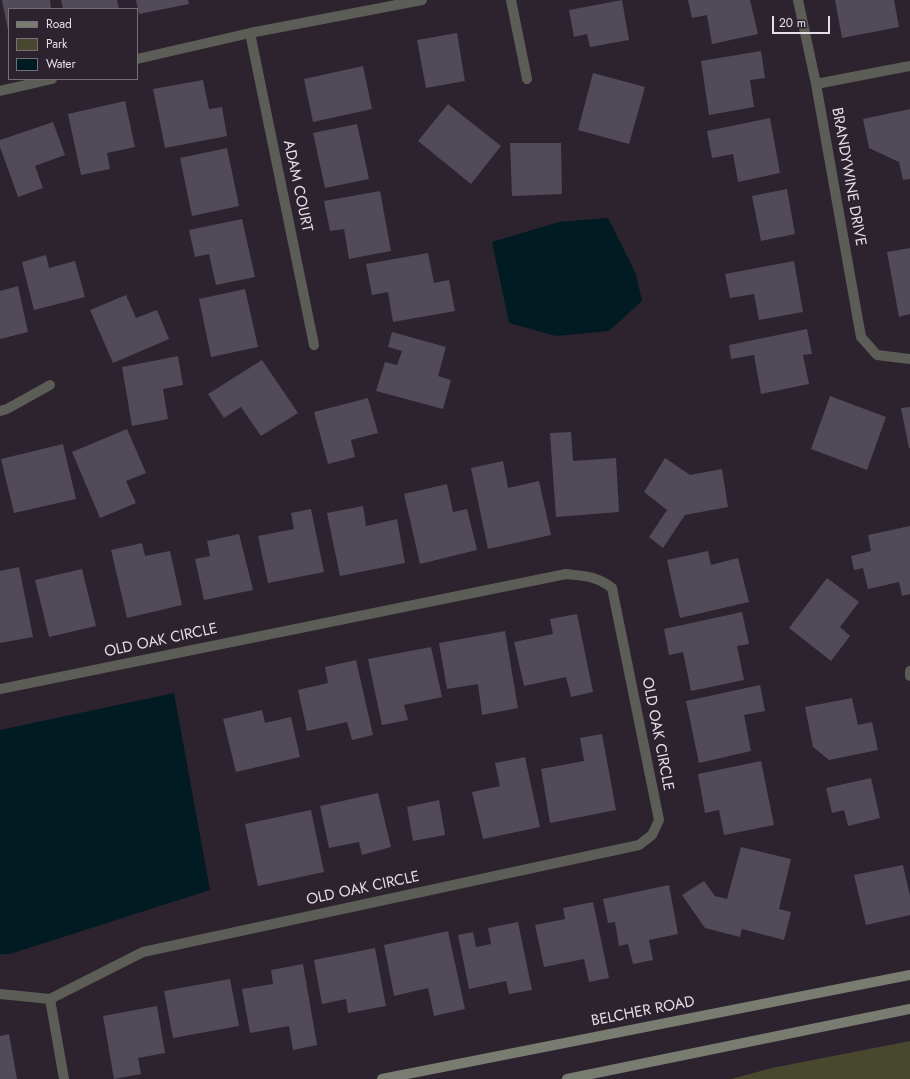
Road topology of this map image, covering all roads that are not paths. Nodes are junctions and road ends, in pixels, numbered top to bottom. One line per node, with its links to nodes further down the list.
1 (422, 0): 4 (street)
2 (511, 0): 8 (street)
3 (798, 0): 9 (street, BRANDYWINE DRIVE)
4 (250, 33): 5 (street); 11 (street, ADAM COURT)
5 (138, 59)
6 (910, 66): 9 (street)
7 (48, 80): 10 (street)
8 (527, 80)
9 (816, 84): 12 (street, BRANDYWINE DRIVE)
10 (0, 91)
11 (314, 345)
12 (910, 359)
13 (50, 385): 14 (street)
14 (0, 411)
15 (910, 671): 16 (street)
16 (910, 676)
17 (0, 689): 20 (street, OLD OAK CIRCLE)
18 (910, 975): 23 (main road, BELCHER ROAD)
19 (0, 994): 20 (street)
20 (50, 999): 22 (street)
21 (910, 1009): 24 (main road)
22 (64, 1079)
23 (382, 1079)
24 (567, 1079)

